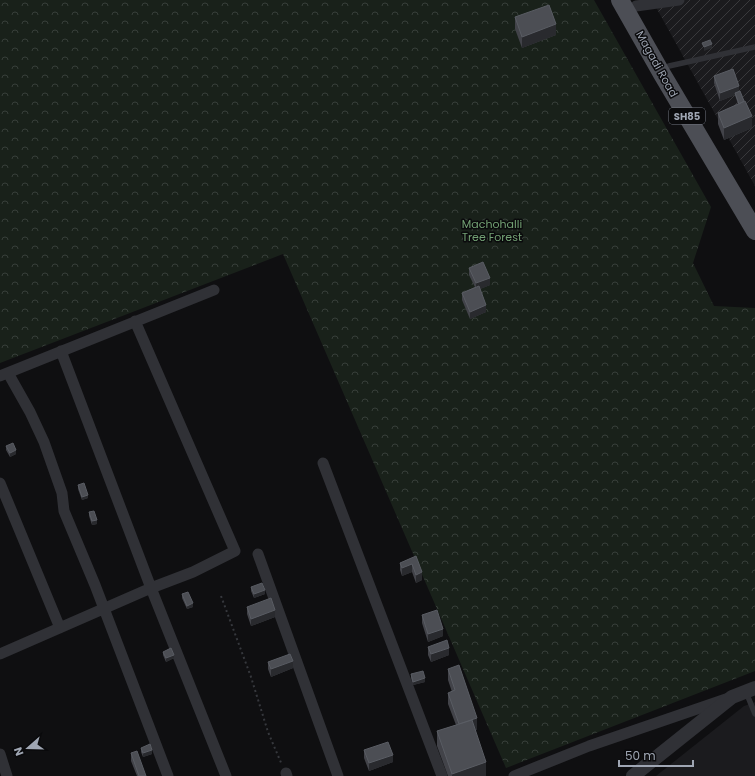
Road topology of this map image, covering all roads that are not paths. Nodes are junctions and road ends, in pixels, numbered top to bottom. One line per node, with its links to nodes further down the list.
1 (679, 0): 2 (street)
2 (630, 2): 4 (main road, Magadi Road / SH85); 6 (main road, Magadi Road / SH85)
3 (755, 47): 4 (lane)
4 (670, 66): 5 (main road, Magadi Road / SH85)
5 (755, 210)
6 (755, 231)
7 (214, 290): 8 (street)
8 (135, 321): 9 (street); 14 (street)
9 (61, 351): 10 (street); 14 (street)
10 (4, 374): 15 (street)
11 (323, 463): 27 (street)
12 (0, 483): 16 (street)
13 (258, 554): 26 (street)
14 (151, 588): 15 (street); 25 (street)
15 (104, 608): 16 (street); 24 (street)
16 (60, 628): 17 (street)
17 (0, 654)
18 (750, 690): 19 (street); 20 (lane)
19 (732, 697): 22 (street); 28 (street)
20 (755, 714)
21 (0, 754): 23 (street)
22 (640, 774)
23 (8, 776)
24 (168, 776)
25 (226, 776)
26 (338, 776)
27 (442, 776)
28 (514, 776)

